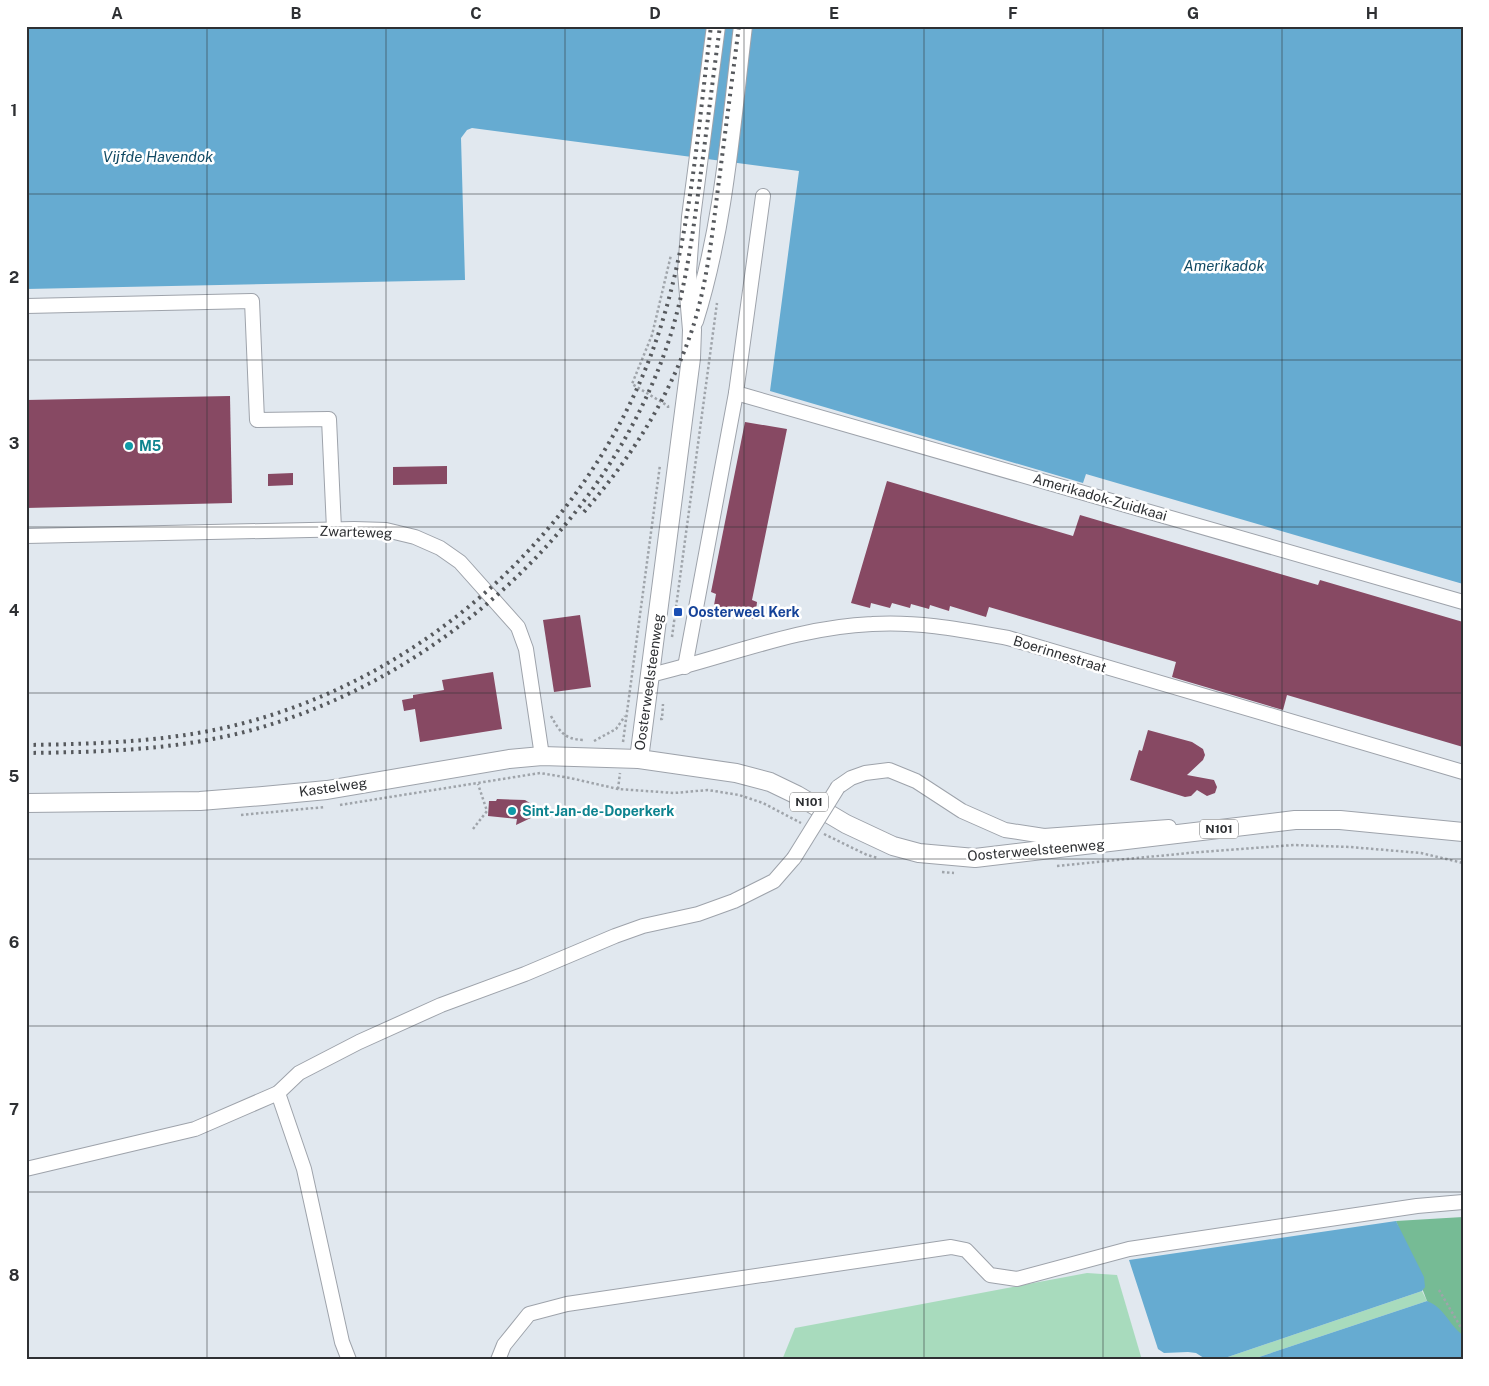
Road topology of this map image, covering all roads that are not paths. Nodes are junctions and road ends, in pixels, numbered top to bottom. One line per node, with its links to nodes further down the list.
1 (716, 26): 5 (main road, Oosterweelsteenweg)
2 (743, 26): 5 (main road, Oosterweelsteenweg)
3 (763, 196): 6 (street)
4 (26, 306): 7 (street)
5 (692, 330): 11 (main road, Oosterweelsteenweg)
6 (736, 393): 9 (street, Amerikadok-Zuidkaai); 10 (street)
7 (334, 529): 8 (street, Zwarteweg); 12 (street, Zwarteweg)
8 (26, 536)
9 (1463, 602)
10 (684, 667): 11 (street, Boerinnestraat); 14 (street, Boerinnestraat)
11 (650, 675): 13 (main road, Oosterweelsteenweg)
12 (542, 756): 13 (main road, Kastelweg); 15 (main road, Kastelweg)
13 (639, 760): 16 (main road, Oosterweelsteenweg / N101)
14 (1463, 772)
15 (26, 803)
16 (1463, 832): 17 (street, bridge)
17 (278, 1093): 18 (street); 20 (street)
18 (26, 1169)
19 (1463, 1202): 21 (street)
20 (349, 1360)
21 (498, 1360)

